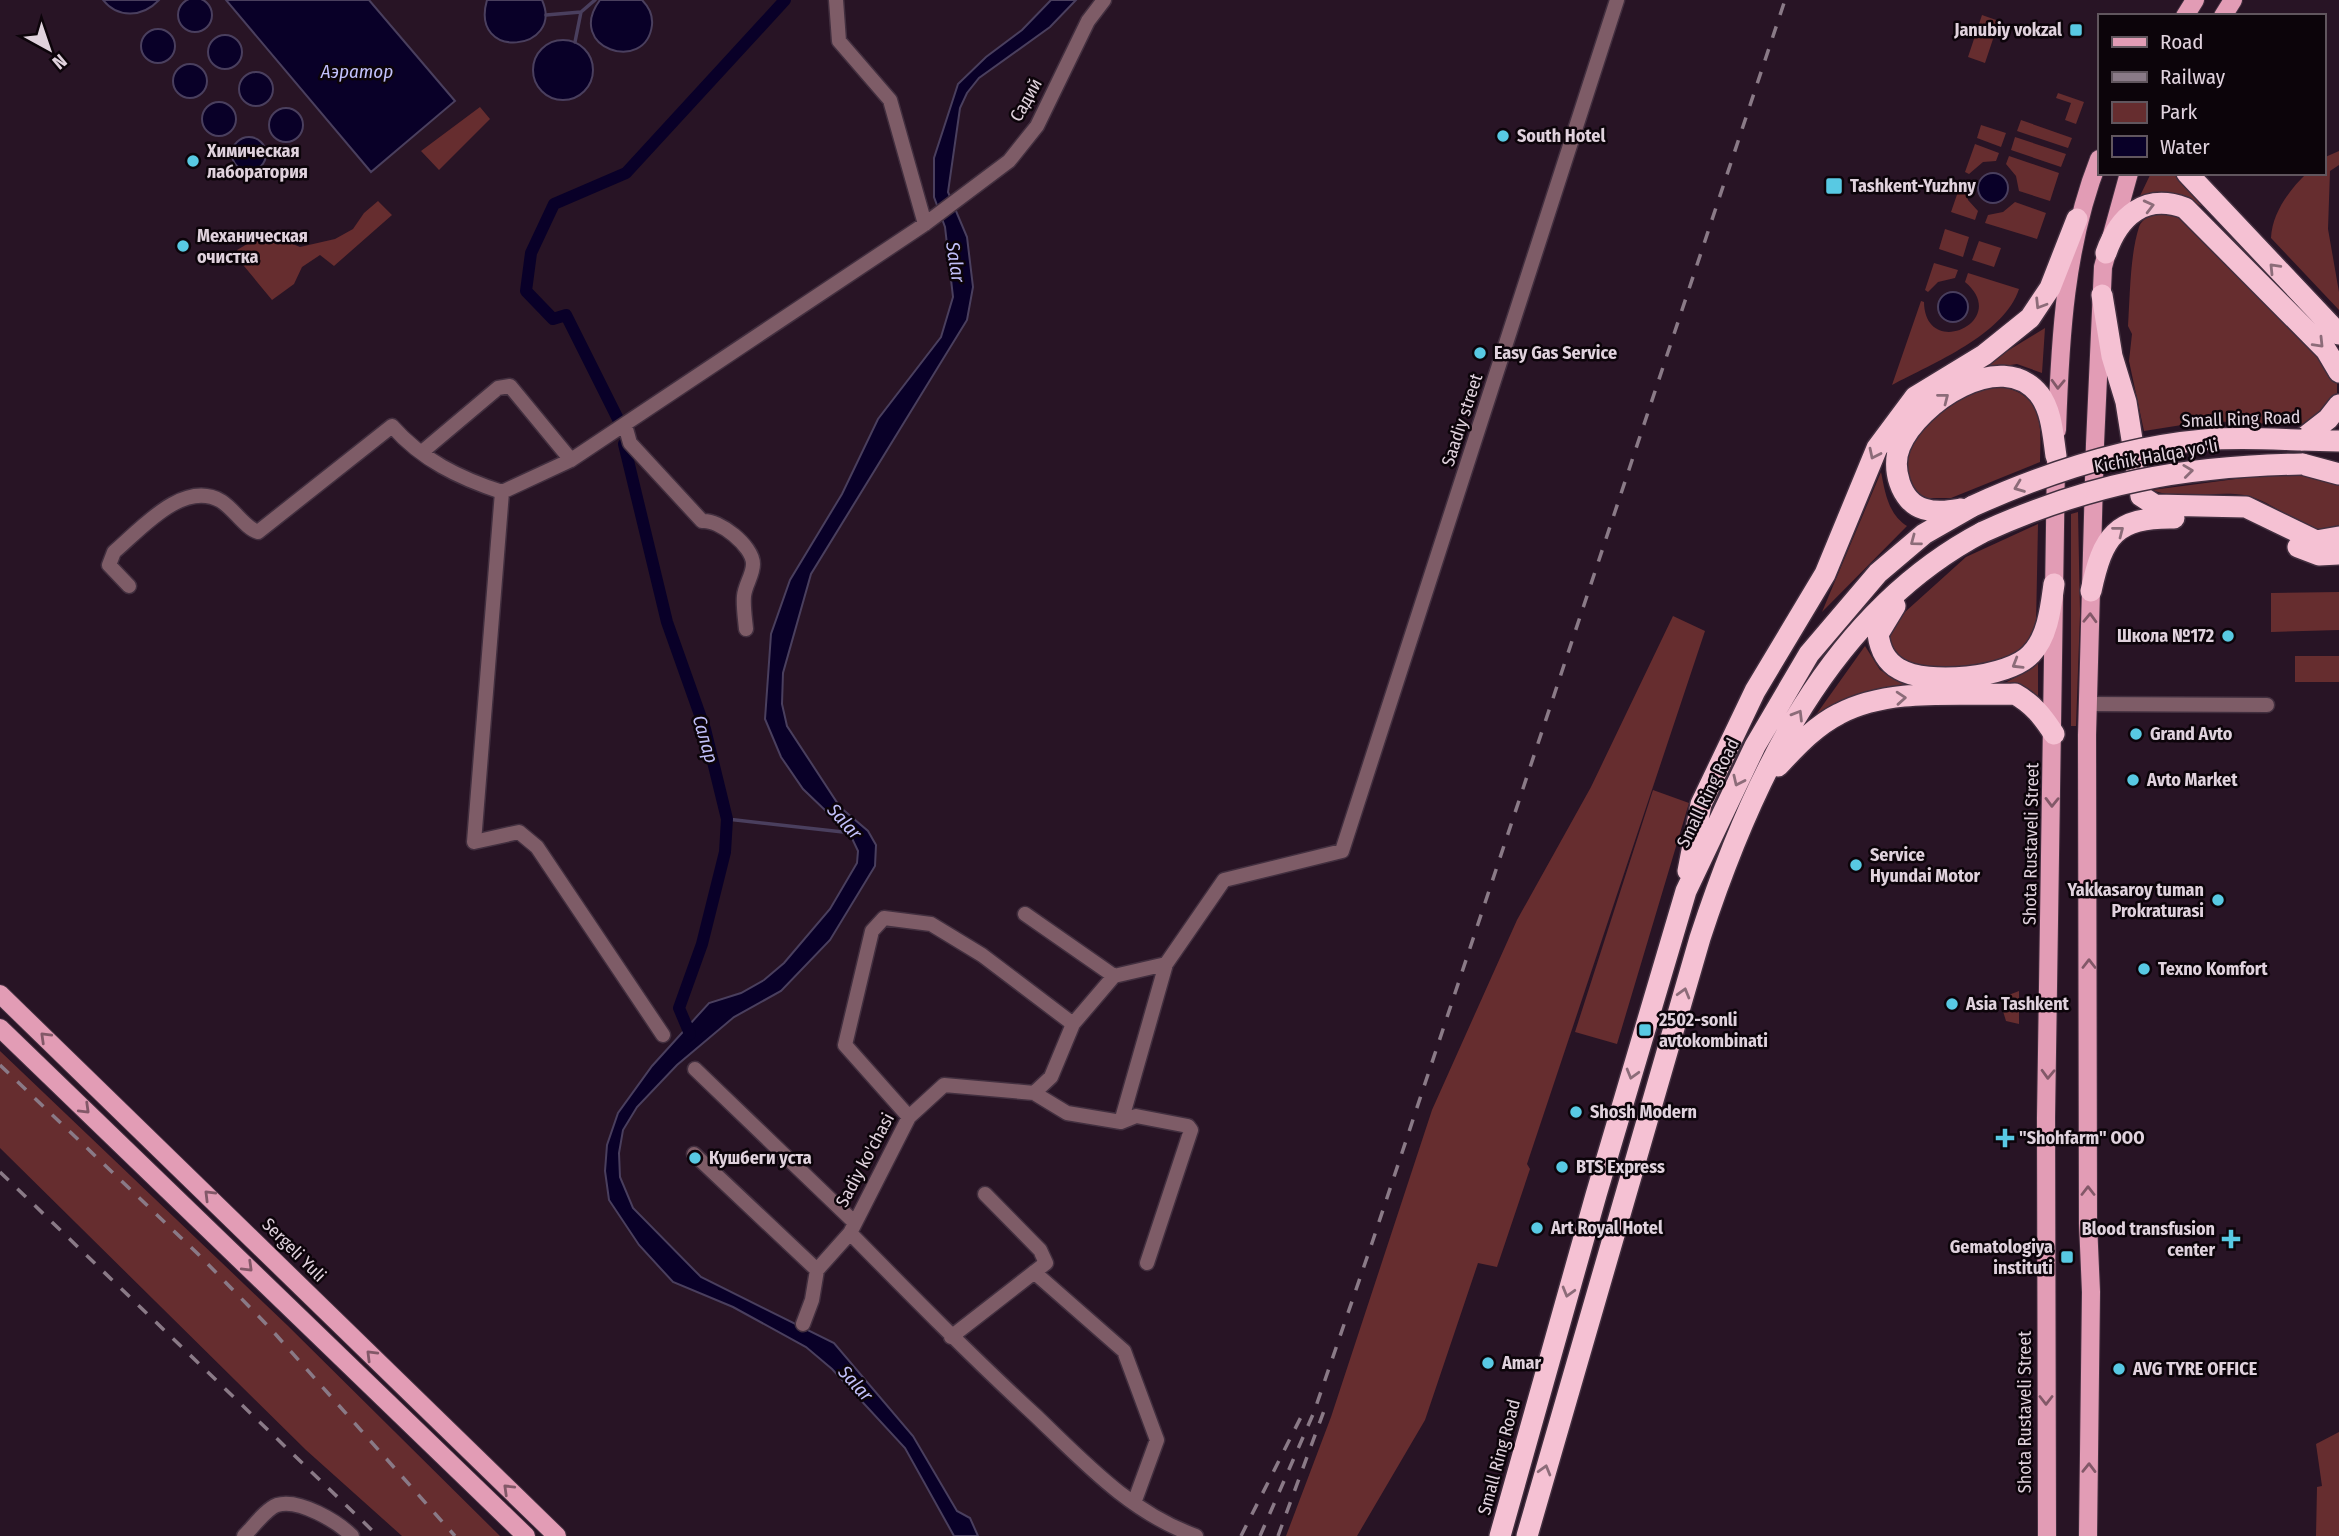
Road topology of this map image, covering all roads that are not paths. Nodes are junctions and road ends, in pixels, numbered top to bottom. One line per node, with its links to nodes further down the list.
1 (836, 0): 8 (street)
2 (1104, 0): 8 (street, Садий)
3 (1616, 0): 38 (street, Saadiy street)
4 (2098, 162): 7 (main road, Shota Rustaveli Street)
5 (2128, 175): 9 (main road)
6 (2189, 175): 11 (highway, one-way to 6)
7 (2077, 219): 18 (main road, Shota Rustaveli Street, one-way to 18); 36 (highway, one-way to 36)
8 (931, 220): 14 (street, Садий)
9 (2106, 253): 10 (main road); 12 (highway, one-way to 12)
10 (2102, 295): 25 (highway); 30 (main road)
11 (2339, 334)
12 (2339, 372)
13 (2339, 405): 15 (highway)
14 (625, 425): 19 (street, Садий); 31 (street)
15 (2301, 440): 16 (highway, Small Ring Road); 24 (highway, Small Ring Road, one-way to 24, bridge)
16 (2339, 441)
17 (422, 452): 19 (street); 23 (street); 29 (street)
18 (2056, 456): 24 (highway, one-way to 18); 28 (main road, Shota Rustaveli Street)
19 (571, 460): 23 (street, Садий)
20 (2302, 464): 21 (highway); 22 (highway); 27 (highway, Kichik Halqa yo'li, one-way to 20, bridge)
21 (2339, 464)
22 (2339, 474)
23 (502, 492): 43 (street)
24 (1973, 506): 36 (highway, Small Ring Road, one-way to 36)
25 (2339, 537)
26 (2339, 554): 30 (highway, one-way to 26)
27 (1926, 566): 28 (highway, one-way to 27); 35 (highway, one-way to 27)
28 (2054, 584): 34 (main road, Shota Rustaveli Street)
29 (130, 586)
30 (2091, 591): 32 (main road, one-way to 30)
31 (746, 629)
32 (2088, 704): 33 (street); 67 (main road, one-way to 32)
33 (2267, 705)
34 (2054, 734): 35 (highway, one-way to 34); 66 (main road, Shota Rustaveli Street, one-way to 66)
35 (1760, 786): 51 (highway, one-way to 35)
36 (1686, 891): 50 (highway, Small Ring Road, one-way to 50)
37 (1025, 914): 39 (street)
38 (1166, 964): 39 (street); 47 (street)
39 (1114, 976): 41 (street)
40 (0, 994): 62 (main road, Sergeli Yuli, one-way to 40)
41 (1073, 1024): 45 (street); 46 (street)
42 (0, 1028): 61 (main road, one-way to 61)
43 (663, 1035)
44 (695, 1069): 52 (street)
45 (1034, 1093): 46 (street, Sadiy ko'chasi); 47 (street)
46 (909, 1117): 52 (street, Sadiy ko'chasi)
47 (1121, 1122): 53 (street)
48 (694, 1154): 54 (street)
49 (985, 1194): 55 (street)
50 (1596, 1195): 51 (highway); 64 (highway, Small Ring Road, one-way to 64)
51 (1622, 1203): 65 (highway, one-way to 51)
52 (852, 1227): 54 (street, Sadiy ko'chasi); 57 (street, Sadiy ko'chasi)
53 (1147, 1263)
54 (817, 1270): 56 (street)
55 (1034, 1272): 57 (street); 58 (street)
56 (803, 1324)
57 (951, 1337): 58 (street, Sadiy ko'chasi)
58 (1134, 1503): 63 (street, Sadiy ko'chasi)
59 (352, 1535): 60 (street)
60 (244, 1536)
61 (526, 1536)
62 (557, 1536)
63 (1196, 1536)
64 (1500, 1536)
65 (1527, 1536)
66 (2047, 1536)
67 (2088, 1536)

